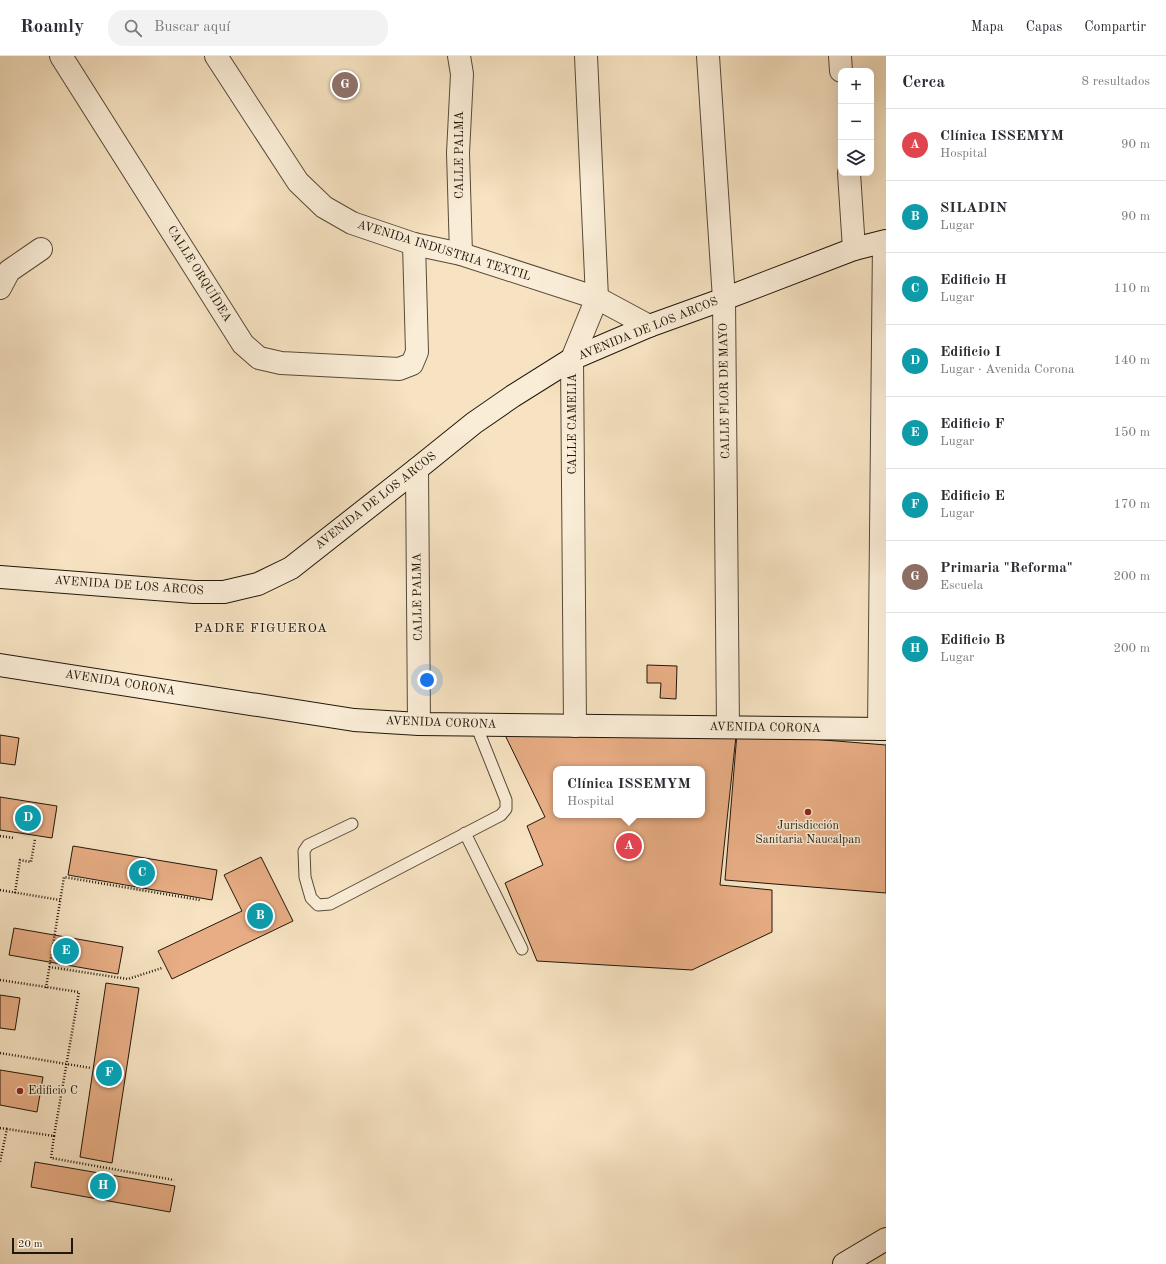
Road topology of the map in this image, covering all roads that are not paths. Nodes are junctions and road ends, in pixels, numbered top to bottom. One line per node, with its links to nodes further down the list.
1 (61, 56): 10 (street, CALLE ORQUÍDEA)
2 (216, 56): 10 (street, AVENIDA INDUSTRIA TEXTIL)
3 (459, 56): 13 (street, CALLE PALMA)
4 (586, 56): 15 (street, CALLE CAMELIA)
5 (708, 56): 16 (street, CALLE FLOR DE MAYO)
6 (840, 56): 7 (street)
7 (841, 68)
8 (848, 176): 12 (street)
9 (885, 242): 12 (street, AVENIDA DE LOS ARCOS); 26 (street)
10 (414, 244): 13 (street, AVENIDA INDUSTRIA TEXTIL)
11 (41, 249): 14 (street)
12 (854, 249): 16 (street, AVENIDA DE LOS ARCOS)
13 (462, 254): 15 (street, AVENIDA INDUSTRIA TEXTIL)
14 (0, 288)
15 (597, 298): 17 (street, AVENIDA INDUSTRIA TEXTIL); 18 (street, CALLE CAMELIA)
16 (724, 299): 17 (street, AVENIDA DE LOS ARCOS); 25 (street, CALLE FLOR DE MAYO)
17 (649, 326): 18 (street, AVENIDA DE LOS ARCOS)
18 (572, 359): 19 (street, AVENIDA DE LOS ARCOS); 24 (street, CALLE CAMELIA)
19 (417, 470): 20 (street, AVENIDA DE LOS ARCOS); 22 (street, CALLE PALMA)
20 (0, 577)
21 (0, 665): 22 (street, AVENIDA CORONA)
22 (419, 724): 23 (street, AVENIDA CORONA)
23 (476, 725): 24 (street, AVENIDA CORONA); 28 (lane)
24 (575, 726): 25 (street, AVENIDA CORONA)
25 (728, 727): 26 (street, AVENIDA CORONA)
26 (883, 729)
27 (352, 824): 28 (lane)
28 (465, 833): 29 (lane)
29 (522, 949)
30 (886, 1239): 31 (street)
31 (844, 1264)

